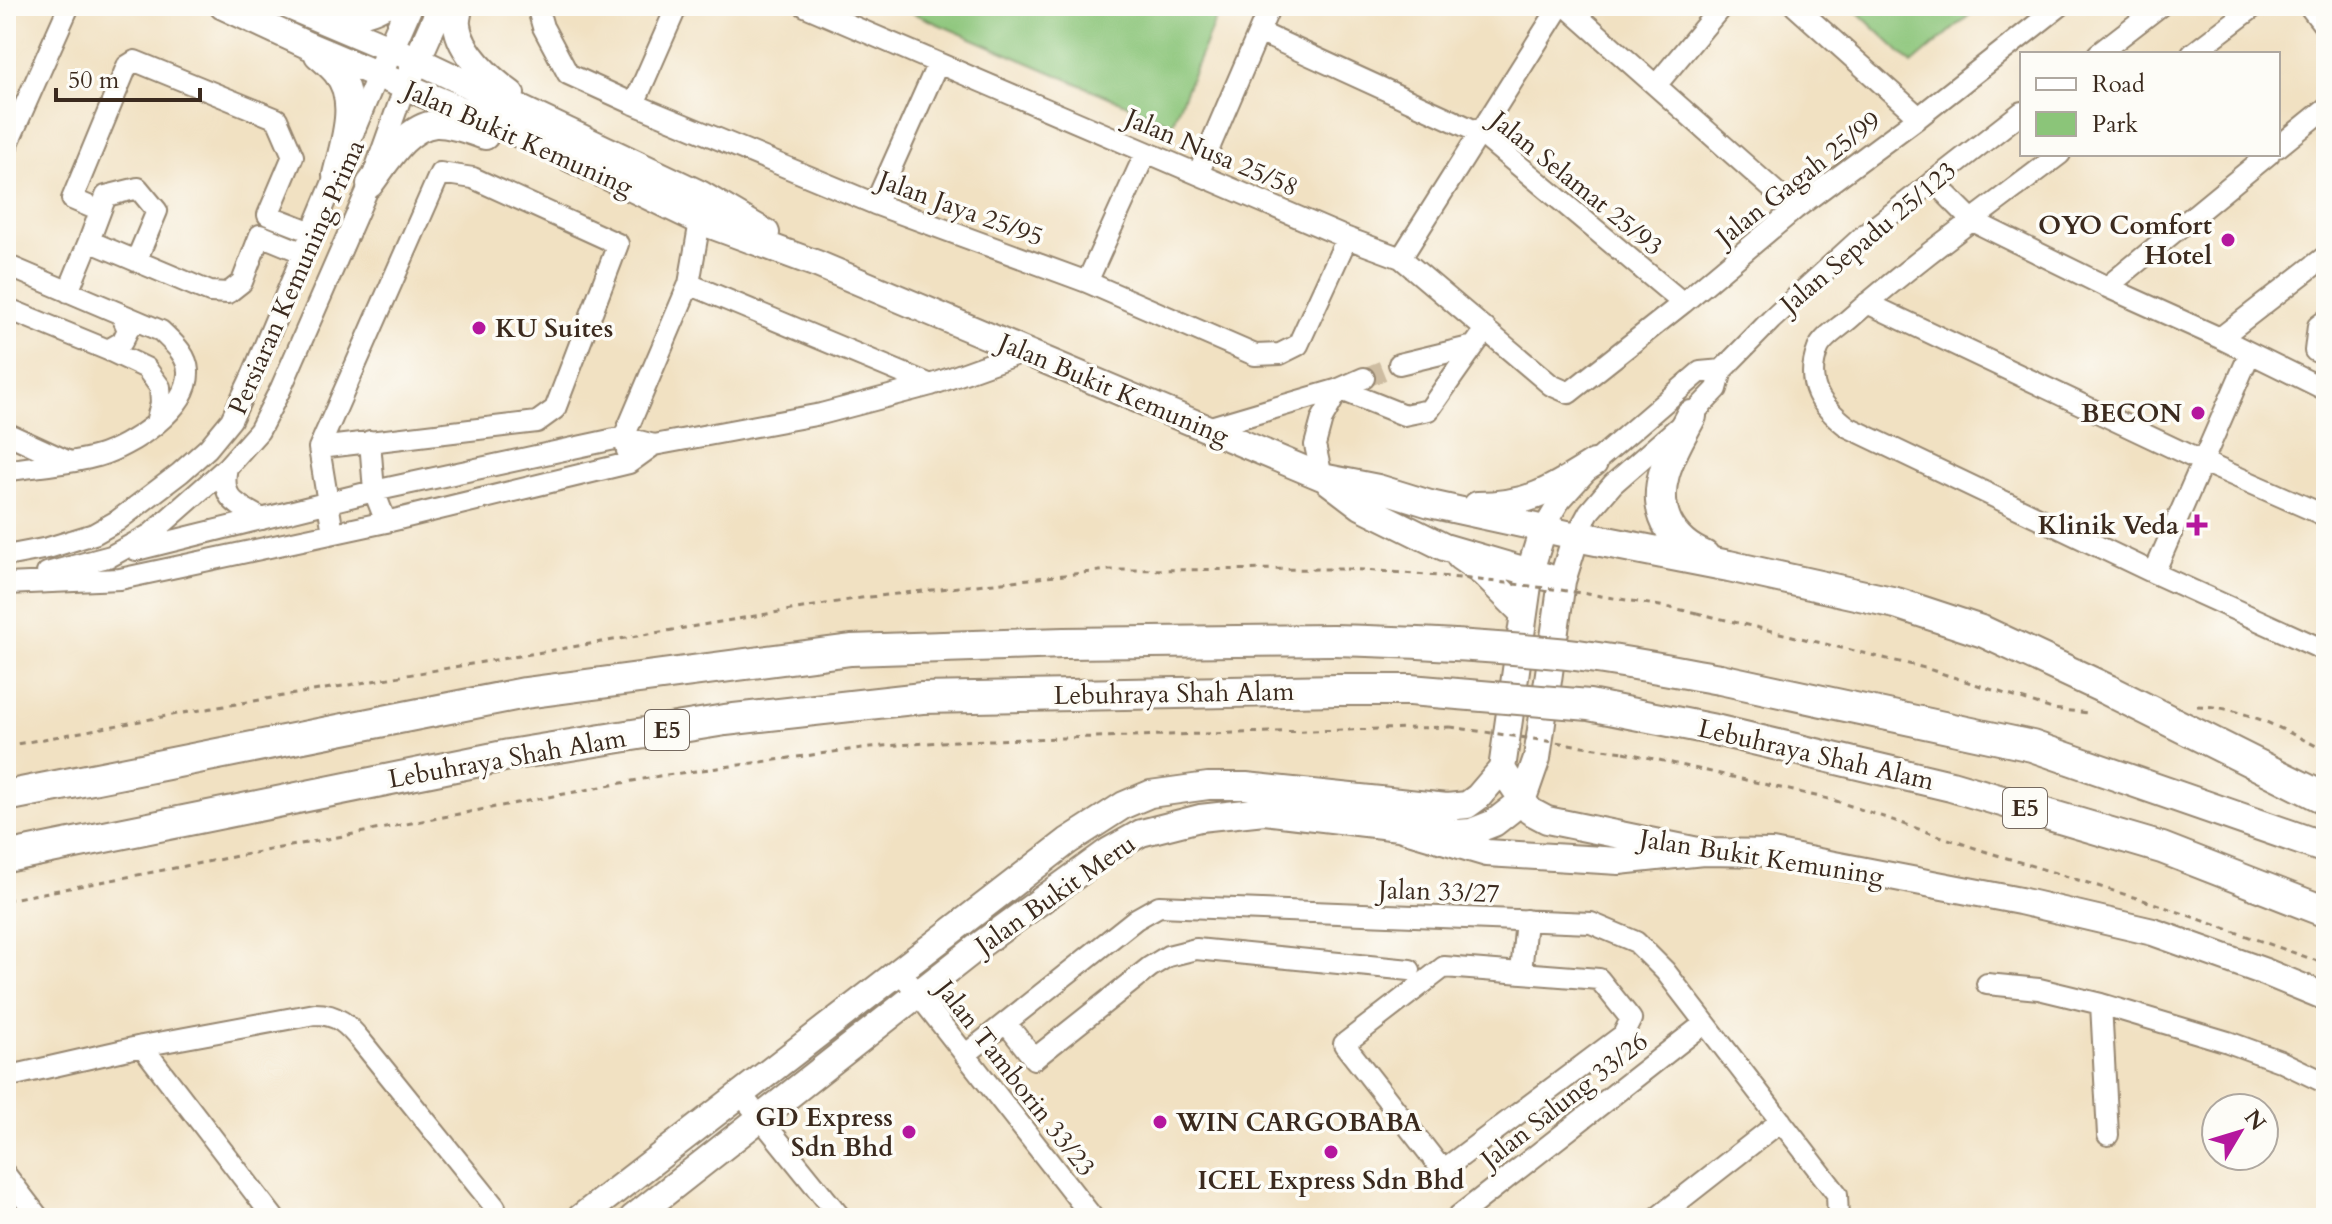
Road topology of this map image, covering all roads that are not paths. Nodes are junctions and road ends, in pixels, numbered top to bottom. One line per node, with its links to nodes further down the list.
1 (69, 6): 40 (street)
2 (223, 6): 23 (main road, Jalan Bukit Kemuning)
3 (289, 6): 20 (main road, Jalan Bukit Kemuning)
4 (382, 6): 20 (main road)
5 (409, 6): 24 (main road)
6 (441, 6): 27 (main road)
7 (459, 6): 36 (main road)
8 (537, 6): 32 (street, Jalan Jaya 25/95)
9 (677, 6): 32 (street)
10 (805, 6): 19 (street, Jalan Nusa 25/58)
11 (1270, 6): 22 (street)
12 (1563, 6): 30 (street); 37 (street)
13 (1722, 6): 30 (street)
14 (1795, 6): 35 (street)
15 (2060, 6): 35 (street, Jalan Gagah 25/99)
16 (2160, 6): 25 (street)
17 (2255, 6): 26 (street)
18 (2309, 6): 21 (street)
19 (841, 13): 28 (street, Jalan Nusa 25/58)
20 (320, 19): 24 (main road, Jalan Bukit Kemuning)
21 (2326, 28)
22 (1259, 32): 37 (street, Jalan Selamat 25/93); 44 (street)
23 (307, 45): 29 (main road, Jalan Bukit Kemuning); 45 (main road)
24 (390, 50): 27 (main road, Jalan Bukit Kemuning); 29 (main road)
25 (2101, 52)
26 (2195, 52)
27 (417, 60): 31 (main road); 36 (main road, Jalan Bukit Kemuning)
28 (938, 63): 41 (street, Jalan Nusa 25/58); 48 (street)
29 (377, 76): 31 (main road, Jalan Bukit Kemuning); 45 (street, Persiaran Kemuning Prima)
30 (1657, 84): 49 (street)
31 (405, 86): 38 (main road, Jalan Bukit Kemuning); 47 (street, Persiaran Kemuning Prima)
32 (634, 104): 48 (street, Jalan Jaya 25/95)
33 (2326, 108): 39 (street)
34 (2020, 114): 46 (street, Jalan Sepadu 25/123)
35 (1919, 117): 49 (street, Jalan Gagah 25/99)
36 (561, 128): 62 (main road, Jalan Bukit Kemuning)
37 (1480, 133): 60 (street); 68 (street, Jalan Selamat 25/93)
38 (528, 138): 47 (main road); 52 (main road, Jalan Bukit Kemuning)
39 (2280, 145)
40 (6, 148)
41 (1146, 152): 44 (street, Jalan Nusa 25/58); 64 (street)
42 (2057, 156): 53 (street)
43 (2267, 156): 66 (street)
44 (1198, 174): 56 (street, Jalan Nusa 25/58)
45 (336, 175): 54 (street, Persiaran Kemuning Prima)
46 (1933, 181): 53 (street); 81 (street, Jalan Sepadu 25/123)
47 (370, 184): 99 (street, Persiaran Kemuning Prima)
48 (875, 204): 64 (street, Jalan Jaya 25/95)
49 (1795, 209): 68 (street, Jalan Gagah 25/99)
50 (100, 211): 51 (street); 57 (street); 61 (street)
51 (268, 215): 54 (street); 55 (street)
52 (700, 221): 62 (main road, Jalan Bukit Kemuning); 65 (street)
53 (1973, 221): 66 (street); 69 (street)
54 (312, 232): 58 (street, Persiaran Kemuning Prima)
55 (260, 235): 58 (street); 61 (street)
56 (1347, 238): 60 (street, Jalan Nusa 25/58); 64 (street, Jalan Jaya 25/95)
57 (89, 241): 61 (street); 67 (street)
58 (304, 253): 112 (street, Persiaran Kemuning Prima)
59 (2326, 256): 74 (street)
60 (1401, 258): 73 (street, Jalan Nusa 25/58)
61 (136, 261)
62 (817, 264): 77 (main road, Jalan Bukit Kemuning)
63 (6, 265): 67 (street)
64 (1087, 282)
65 (689, 284): 83 (street); 91 (street)
66 (2107, 287): 74 (street)
67 (68, 292): 71 (street)
68 (1683, 303): 86 (street, Jalan Gagah 25/99)
69 (1867, 303): 96 (street); 117 (street)
70 (6, 308): 76 (street)
71 (121, 314): 76 (street); 88 (street)
72 (2326, 320): 79 (street)
73 (1486, 329): 75 (street); 86 (street, Jalan Nusa 25/58)
74 (2220, 338): 78 (street)
75 (1474, 346): 80 (street); 84 (street)
76 (108, 350): 88 (street)
77 (1023, 352): 83 (street); 89 (main road, Jalan Bukit Kemuning)
78 (2250, 353): 85 (street); 96 (street)
79 (2326, 355)
80 (1399, 364)
81 (1722, 370): 87 (street, Jalan Sepadu 25/123); 98 (street, Jalan Sepadu 25/123)
82 (1364, 378): 84 (street)
83 (931, 385): 93 (street)
84 (1339, 389): 89 (street); 101 (street)
85 (2326, 390)
86 (1569, 393)
87 (1691, 416): 110 (street, Jalan Sepadu 25/123); 115 (highway)
88 (156, 423): 95 (street)
89 (1207, 428): 101 (main road, Jalan Bukit Kemuning)
90 (6, 433): 95 (street)
91 (624, 437): 93 (street); 97 (street); 102 (street)
92 (370, 441): 94 (street); 94 (street); 102 (street)
93 (654, 445): 97 (street)
94 (319, 448): 103 (street)
95 (67, 461): 100 (street)
96 (2203, 462): 105 (street); 117 (street)
97 (629, 463): 107 (street)
98 (1594, 463): 104 (main road); 108 (street, Jalan Sepadu 25/123)
99 (227, 467): 106 (street); 114 (street, Persiaran Kemuning Prima)
100 (6, 471)
101 (1322, 477): 104 (main road, Jalan Bukit Kemuning); 111 (main road, Jalan Bukit Kemuning)
102 (374, 491): 103 (street); 107 (street)
103 (328, 503): 106 (street); 109 (street)
104 (1430, 504): 108 (main road, Jalan Bukit Kemuning)
105 (2326, 516)
106 (262, 519): 114 (street)
107 (386, 522): 109 (street)
108 (1543, 529): 110 (main road, Jalan Bukit Kemuning); 116 (main road, Jalan Sepadu 25/123)
109 (333, 533): 119 (street)
110 (1576, 536): 115 (highway); 118 (main road, Jalan Sepadu 25/123)
111 (1444, 547): 116 (main road, Jalan Bukit Kemuning); 120 (main road)
112 (48, 548): 113 (street, Persiaran Kemuning Prima); 114 (street)
113 (6, 556)
114 (111, 556): 119 (street, Persiaran Kemuning Prima)
115 (1729, 566): 124 (highway)
116 (1530, 571): 118 (main road, Jalan Bukit Kemuning); 120 (main road)
117 (2154, 573): 121 (street)
118 (1562, 581): 125 (main road, Jalan Sepadu 25/123)
119 (6, 584)
120 (1523, 613): 122 (main road)
121 (2326, 651)
122 (1502, 769): 125 (main road, Jalan Bukit Kemuning); 132 (main road, Jalan Bukit Meru)
123 (6, 796): 127 (highway, Lebuhraya Shah Alam / E5, bridge)
124 (2326, 799)
125 (1522, 801): 126 (main road); 128 (main road, Jalan Bukit Kemuning)
126 (1399, 827): 128 (main road, Jalan Bukit Meru); 136 (main road, Jalan Bukit Meru)
127 (2326, 848)
128 (1703, 852): 137 (main road, Jalan Bukit Kemuning)
129 (6, 857): 130 (highway, Lebuhraya Shah Alam / E5, bridge)
130 (2326, 912)
131 (1526, 920): 134 (street); 139 (street, Jalan 33/27); 140 (street, Jalan 33/27)
132 (899, 970): 136 (street, Jalan Tamborin 33/23); 145 (main road, Jalan Bukit Meru)
133 (1410, 970): 139 (street)
134 (1521, 973): 134 (street)
135 (1987, 984): 138 (street)
136 (918, 995): 142 (street, Jalan Tamborin 33/23); 146 (main road, Jalan Bukit Meru)
137 (2326, 997)
138 (2101, 1004): 144 (street); 148 (street)
139 (1006, 1023): 142 (street, Jalan 33/27)
140 (1705, 1023): 147 (street, Jalan 33/27); 151 (street, Jalan Salung 33/26)
141 (142, 1046): 143 (street); 150 (street); 153 (street)
142 (965, 1055): 157 (street, Jalan Tamborin 33/23)
143 (6, 1077)
144 (2326, 1083)
145 (740, 1093): 146 (street); 154 (main road, Jalan Bukit Meru)
146 (761, 1119): 155 (main road, Jalan Bukit Meru); 156 (street)
147 (1781, 1121): 159 (street); 160 (street, Jalan 33/27)
148 (2108, 1135)
149 (6, 1175): 152 (street)
150 (495, 1207)
151 (1481, 1210): 158 (street, Jalan Salung 33/26)
152 (39, 1218)
153 (274, 1218)
154 (580, 1218)
155 (633, 1218)
156 (841, 1218)
157 (1093, 1218)
158 (1456, 1218)
159 (1657, 1218)
160 (1838, 1218)

